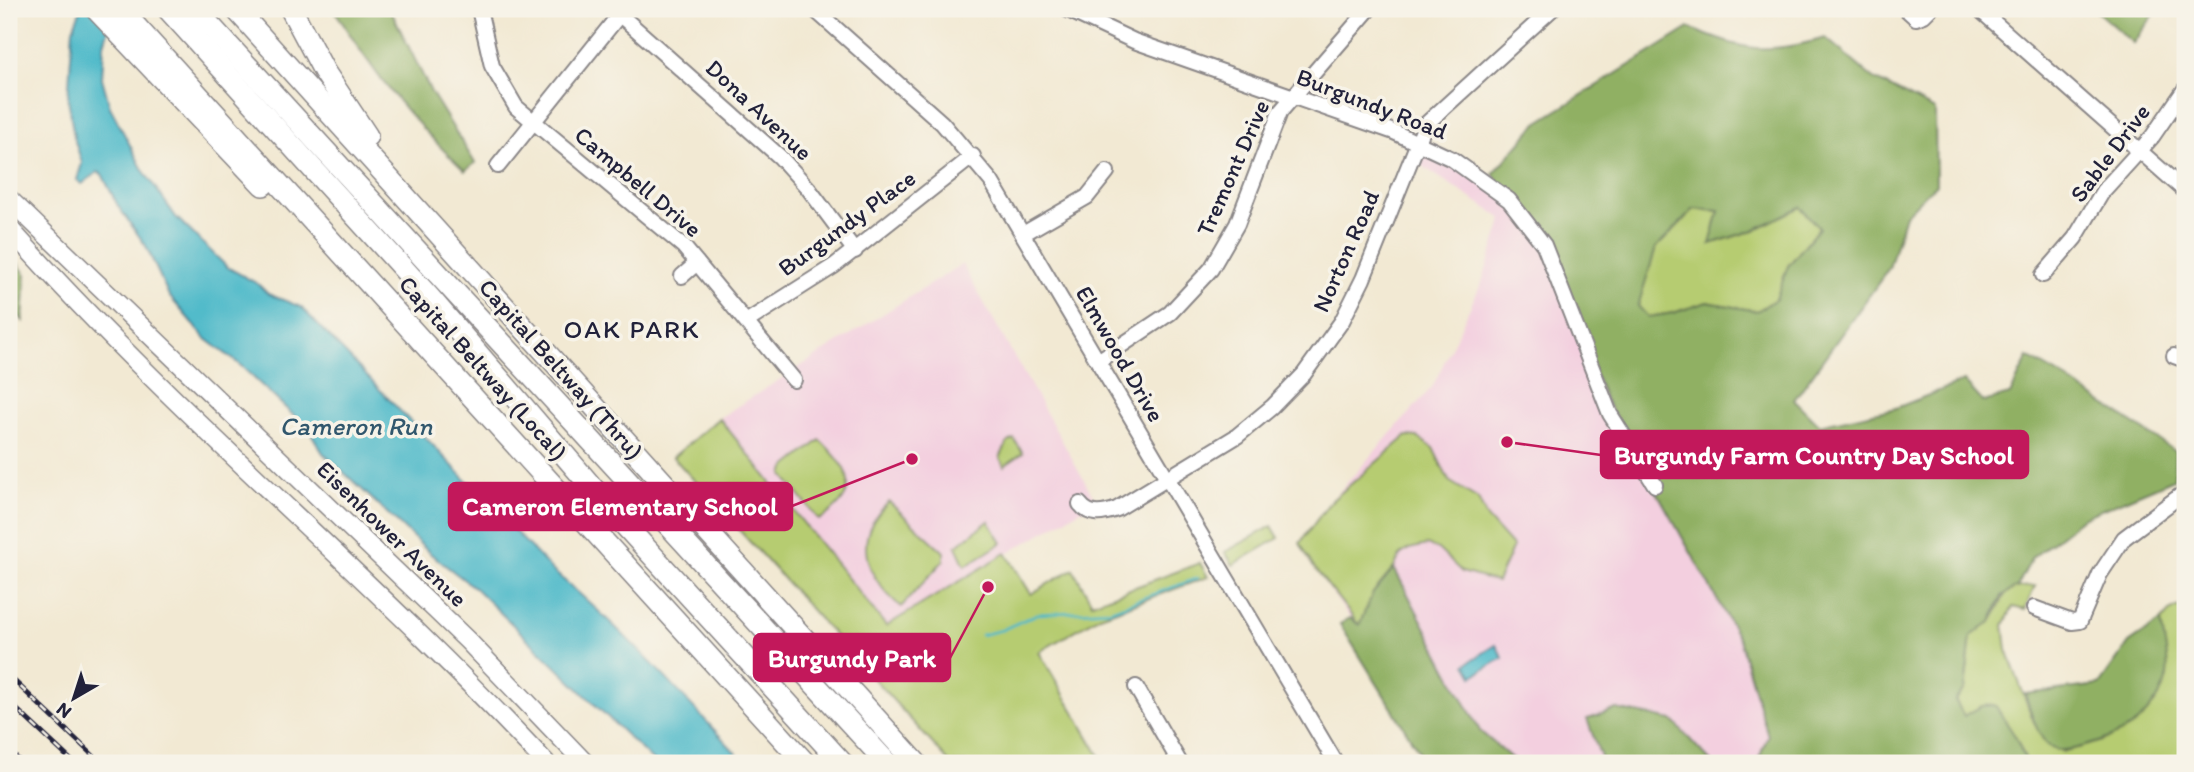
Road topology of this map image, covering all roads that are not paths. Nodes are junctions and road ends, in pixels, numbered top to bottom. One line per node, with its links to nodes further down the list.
1 (96, 9): 35 (highway)
2 (120, 9): 35 (highway, Capital Beltway (Local))
3 (236, 9): 26 (highway)
4 (290, 9): 26 (highway)
5 (479, 9): 17 (street, Campbell Drive)
6 (814, 9): 20 (street, Elmwood Drive)
7 (1066, 9): 16 (street, Burgundy Road)
8 (1369, 9): 16 (street, Tremont Drive)
9 (1552, 9): 18 (street, Norton Road)
10 (1906, 9): 11 (street)
11 (1930, 9)
12 (1979, 9): 19 (street)
13 (622, 12): 17 (street); 30 (street, Dona Avenue)
14 (181, 13): 47 (highway, Capital Beltway (Thru)); 48 (highway, Capital Beltway (Thru))
15 (2185, 89): 19 (street, Sable Drive)
16 (1291, 96): 18 (street, Burgundy Road); 36 (street, Tremont Drive)
17 (533, 122): 21 (street); 31 (street, Campbell Drive)
18 (1417, 142): 38 (street, Norton Road); 39 (street, Burgundy Road)
19 (2140, 150): 23 (street); 32 (street, Sable Drive)
20 (972, 156): 28 (street, Elmwood Drive); 30 (street, Burgundy Place)
21 (498, 166)
22 (1107, 172): 28 (street)
23 (2185, 191)
24 (9, 199): 29 (main road, Eisenhower Avenue)
25 (9, 216): 29 (main road)
26 (428, 220): 49 (highway)
27 (9, 228): 44 (main road)
28 (1023, 234): 36 (street, Elmwood Drive)
29 (47, 239): 45 (main road, Eisenhower Avenue)
30 (855, 251): 34 (street, Burgundy Place)
31 (696, 263): 33 (street); 34 (street, Campbell Drive)
32 (2043, 275)
33 (682, 276)
34 (746, 322): 37 (street, Campbell Drive)
35 (430, 348): 46 (highway, Capital Beltway (Local))
36 (1098, 361): 38 (street, Elmwood Drive)
37 (794, 380)
38 (1167, 479): 41 (street, Norton Road); 51 (street, Elmwood Drive)
39 (1655, 485)
40 (2185, 492): 42 (street)
41 (1080, 504)
42 (2034, 608)
43 (1136, 687): 50 (street)
44 (547, 763)
45 (585, 763)
46 (805, 763)
47 (842, 763)
48 (887, 763)
49 (916, 763)
50 (1180, 763)
51 (1336, 763)

